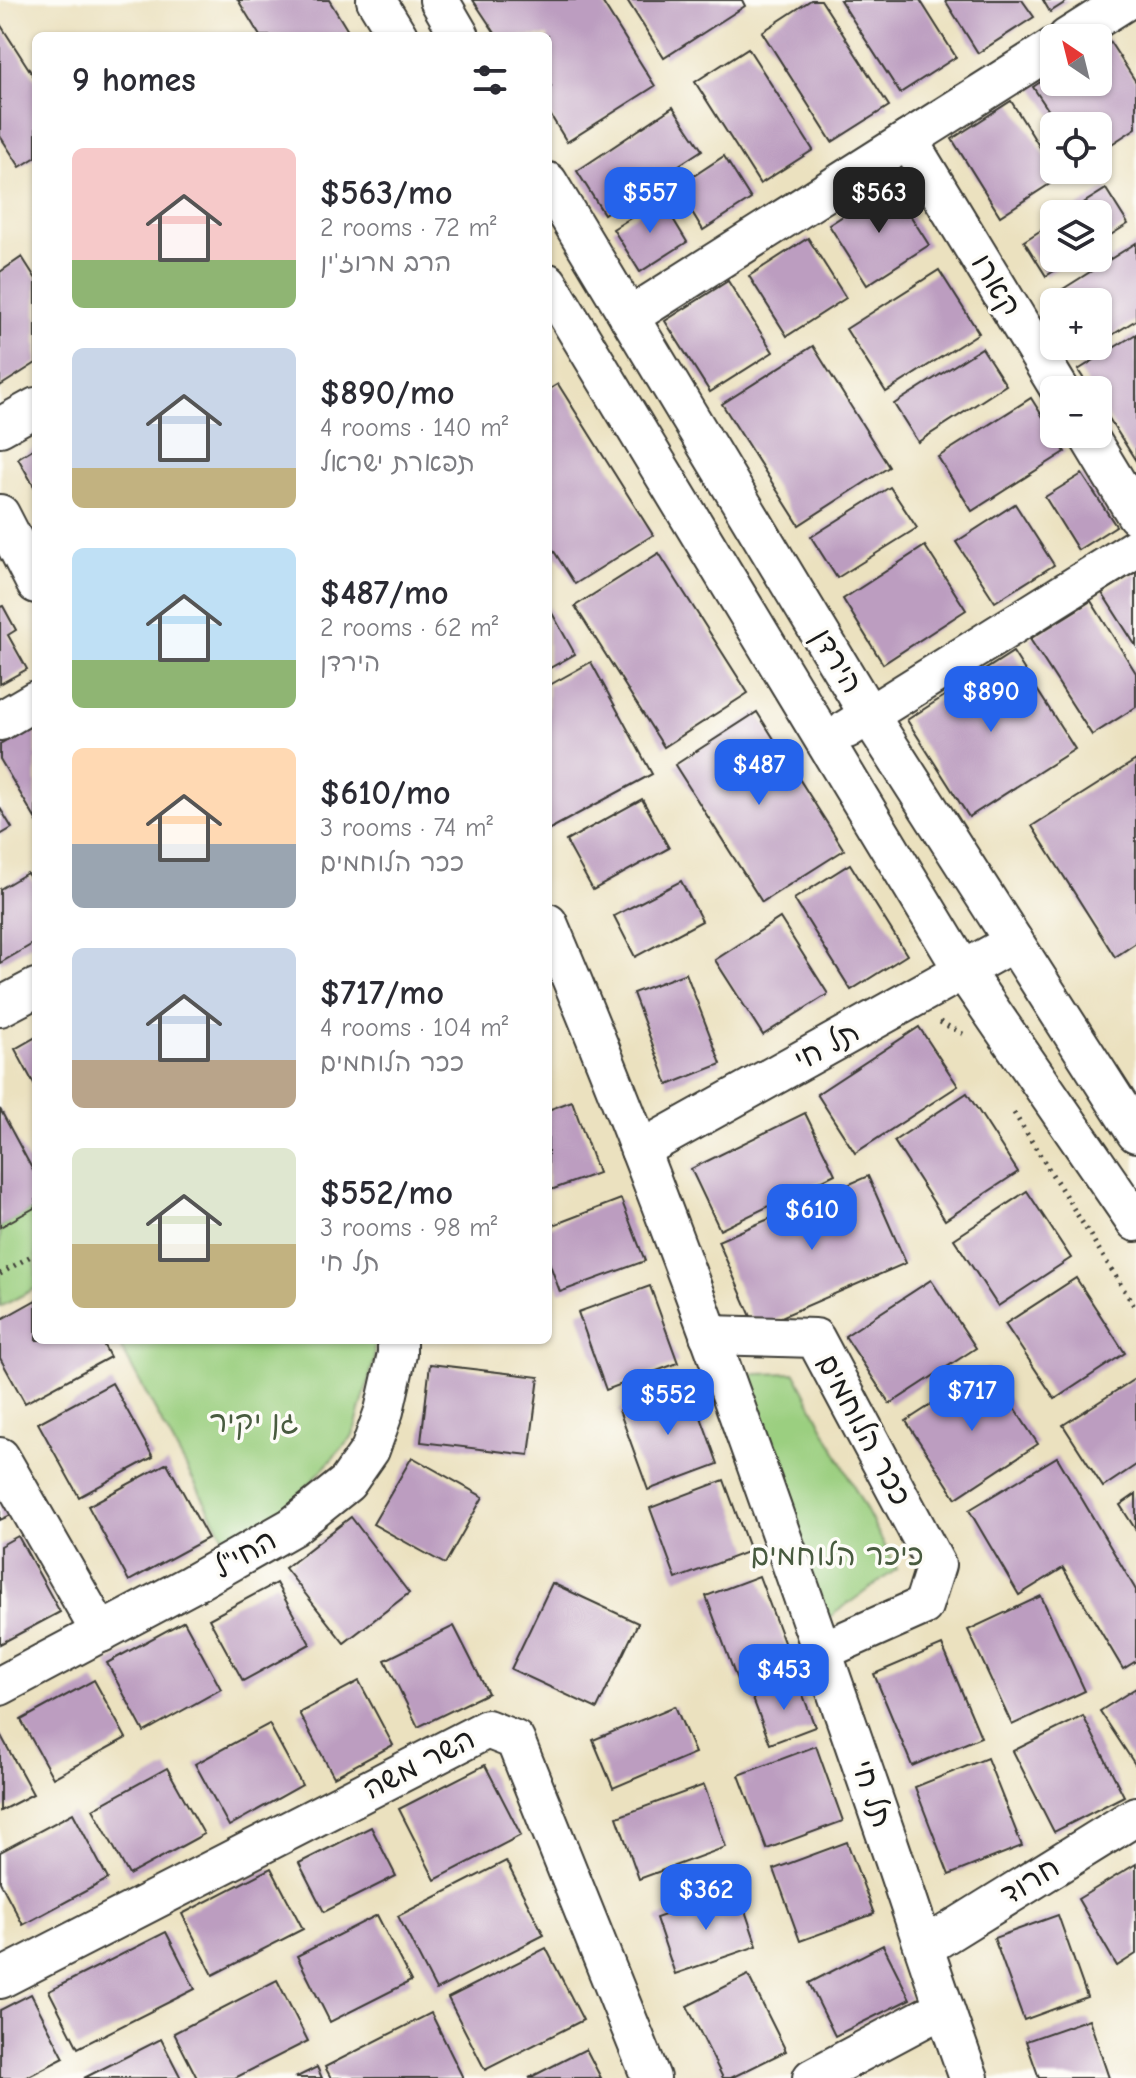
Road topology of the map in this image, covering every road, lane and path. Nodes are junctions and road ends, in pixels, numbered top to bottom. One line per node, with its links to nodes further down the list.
1 (376, 0): 5 (street)
2 (439, 0): 6 (street)
3 (1127, 0): 4 (street)
4 (1089, 24)
5 (396, 32)
6 (458, 32)
7 (1040, 56): 8 (street)
8 (908, 140): 11 (street); 12 (street, קארו)
9 (552, 189): 11 (street, הירדן)
10 (552, 290): 23 (street, הירדן)
11 (629, 317): 21 (street, הירדן)
12 (1051, 376)
13 (32, 409): 14 (street)
14 (0, 427)
15 (1095, 448): 17 (street)
16 (0, 514): 19 (street)
17 (1136, 515)
18 (1136, 548): 21 (street)
19 (32, 576)
20 (32, 702): 22 (street)
21 (869, 715): 23 (street); 25 (street, הירדן)
22 (0, 721)
23 (826, 741): 26 (street, הירדן)
24 (552, 933): 30 (street, תל חי)
25 (1014, 942): 26 (street, תל חי); 29 (street, הירדן)
26 (963, 970): 30 (street, תל חי); 31 (street, הירדן)
27 (32, 990): 28 (street)
28 (0, 1007)
29 (1136, 1133)
30 (640, 1150): 34 (street, תל חי)
31 (1136, 1222)
32 (32, 1255): 33 (path)
33 (0, 1274)
34 (709, 1335): 38 (street, תל חי); 38 (street, ככר הלוחמים)
35 (397, 1344): 37 (street, החי"ל)
36 (0, 1457): 37 (street)
37 (101, 1633): 39 (street, החי"ל)
38 (822, 1651): 41 (street, תל חי)
39 (0, 1686)
40 (1136, 1816): 41 (street, חרוד)
41 (925, 1947): 43 (street, תל חי)
42 (0, 1979): 44 (street, השר משה)
43 (943, 2008): 45 (street); 46 (street, תל חי)
44 (651, 2078)
45 (812, 2078)
46 (969, 2078)

